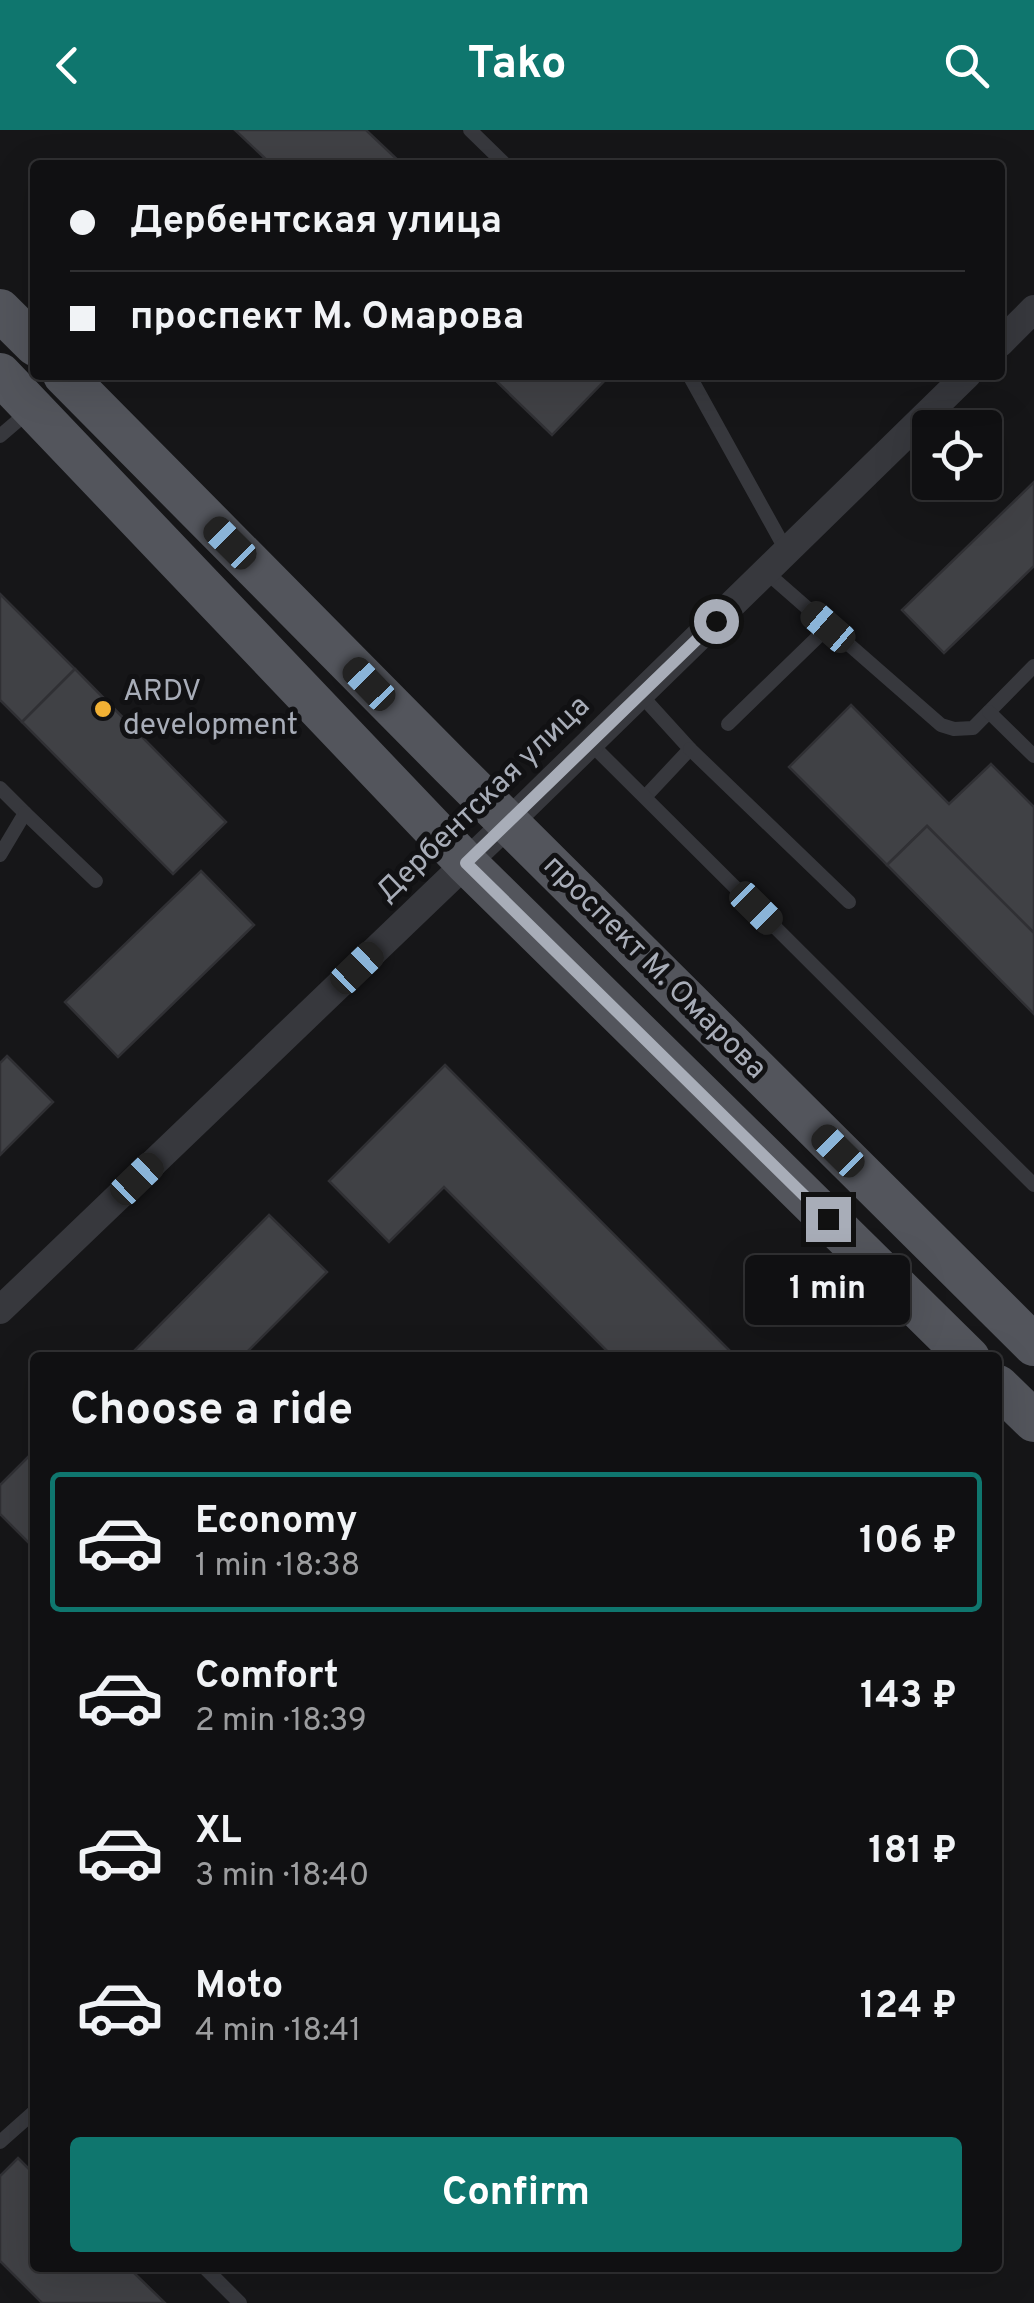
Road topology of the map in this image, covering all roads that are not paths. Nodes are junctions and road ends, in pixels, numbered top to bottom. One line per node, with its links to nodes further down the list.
1 (470, 130): 2 (lane)
2 (501, 160)
3 (1034, 309): 5 (street)
4 (0, 310): 6 (main road)
5 (1005, 337)
6 (30, 340)
7 (0, 374): 11 (main road, проспект М. Омарова)
8 (69, 380): 26 (main road, проспект М. Омарова)
9 (692, 380): 13 (lane)
10 (962, 380): 13 (street, Дербентская улица)
11 (33, 408): 12 (lane); 28 (main road, проспект М. Омарова)
12 (0, 436)
13 (787, 552): 14 (street, Дербентская улица)
14 (766, 572): 15 (lane); 17 (street, Дербентская улица)
15 (828, 627): 18 (lane); 19 (lane)
16 (1034, 666): 18 (lane)
17 (640, 694): 20 (street, Дербентская улица); 21 (lane)
18 (989, 712): 22 (lane)
19 (728, 724)
20 (590, 743): 24 (lane); 26 (street, Дербентская улица)
21 (690, 748): 24 (lane); 30 (lane)
22 (1034, 756)
23 (0, 788): 25 (lane)
24 (645, 798): 31 (lane)
25 (25, 812): 27 (lane); 29 (lane)
26 (508, 823): 28 (street, Дербентская улица); 33 (main road, проспект М. Омарова)
27 (0, 856)
28 (466, 863): 32 (street, Дербентская улица); 34 (main road, проспект М. Омарова)
29 (96, 881)
30 (848, 902)
31 (1034, 1185)
32 (0, 1310)
33 (1034, 1345)
34 (963, 1352)
35 (1002, 1390): 36 (main road)
36 (1034, 1422)
37 (30, 2115): 38 (lane)
38 (0, 2142)
39 (210, 2272): 40 (lane)
40 (240, 2303)

